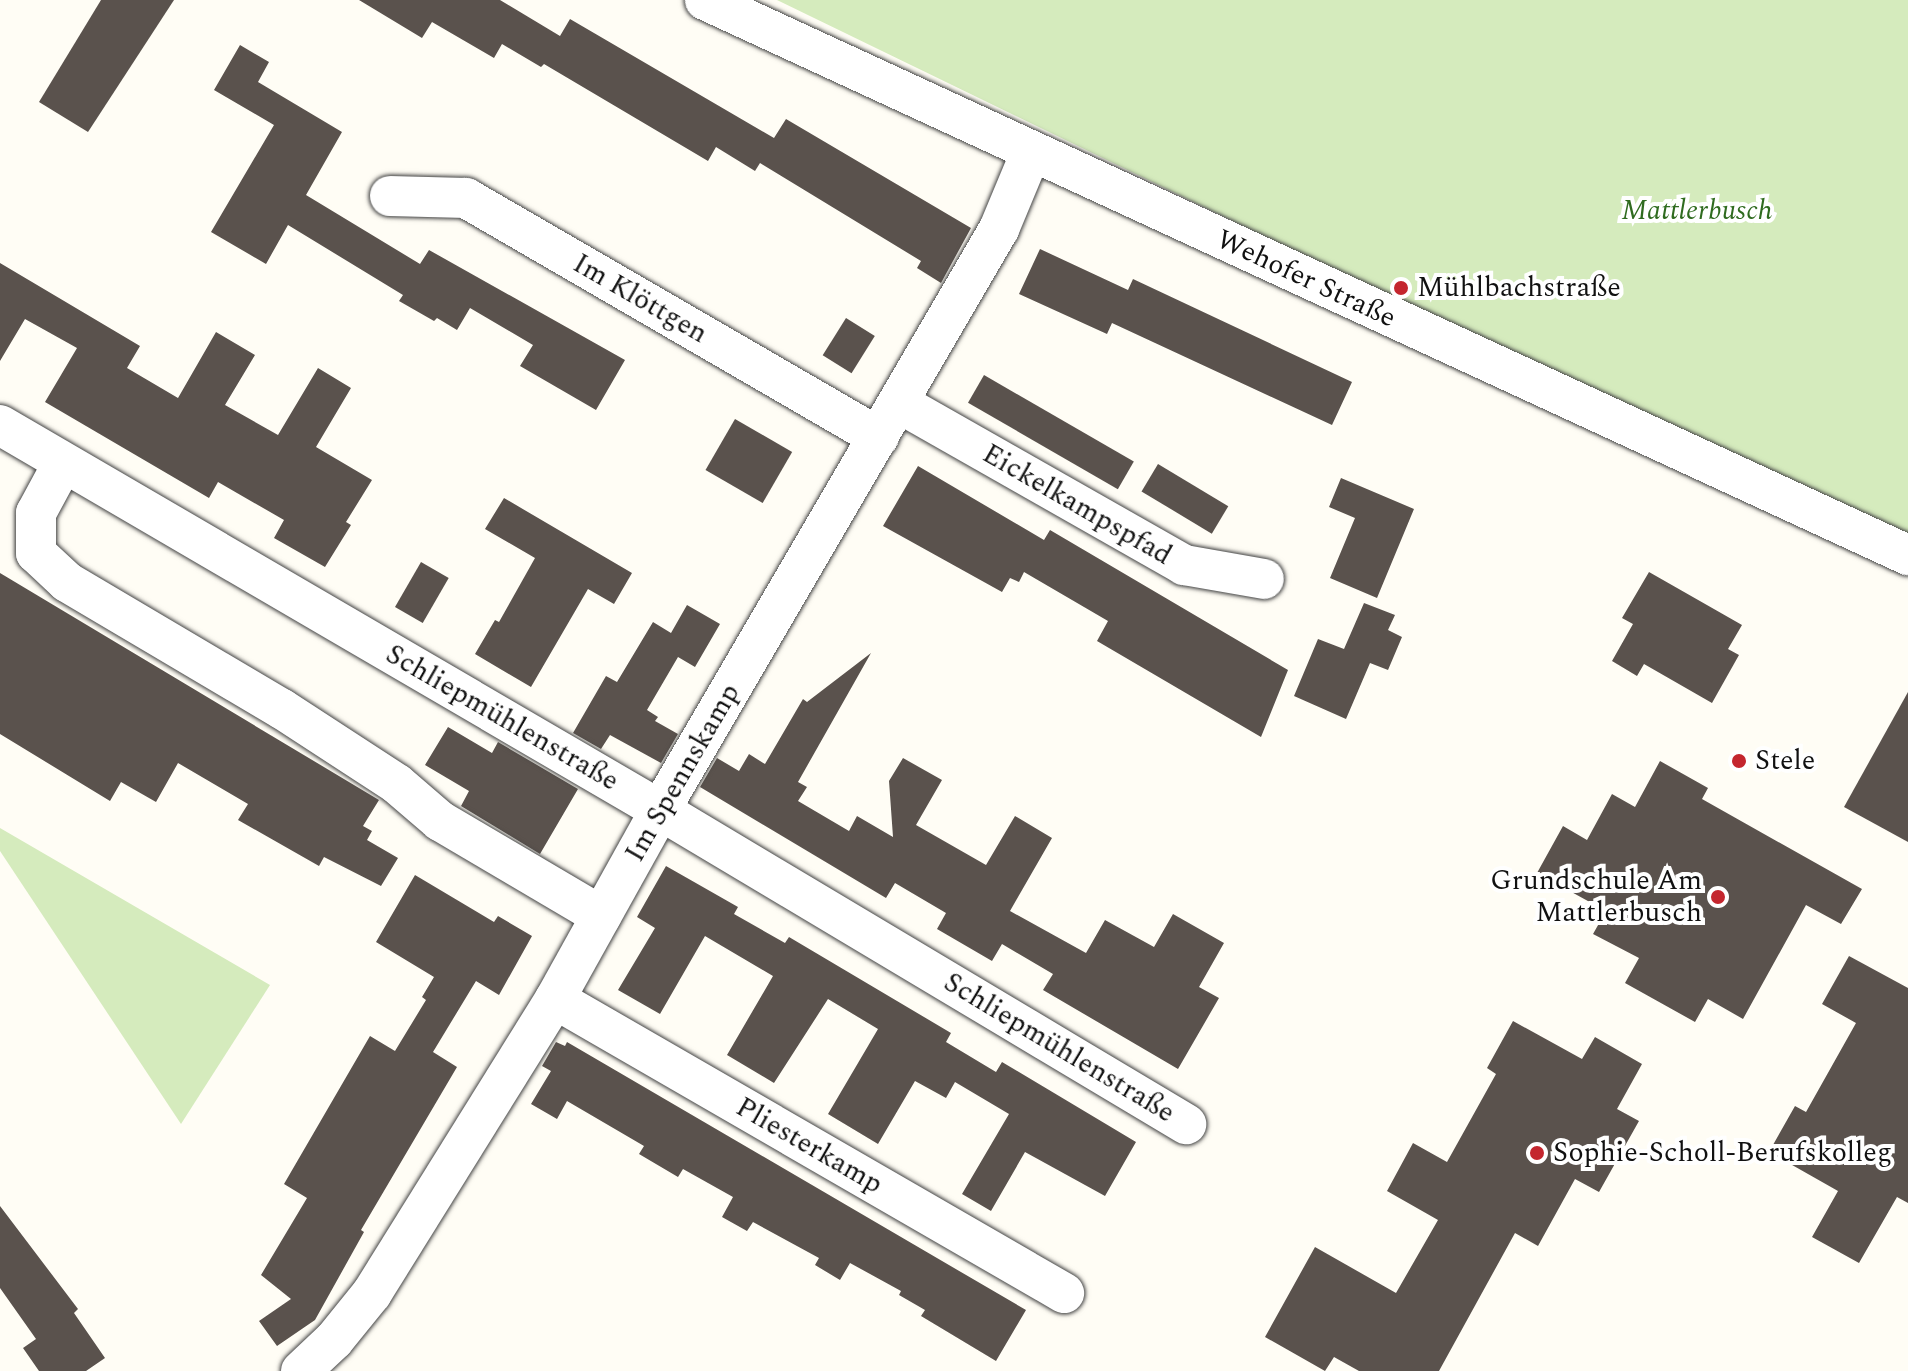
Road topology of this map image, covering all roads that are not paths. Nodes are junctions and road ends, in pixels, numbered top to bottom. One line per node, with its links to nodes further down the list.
1 (705, 0): 2 (street, Wehofer Straße)
2 (1031, 152): 4 (street, Im Spennskamp); 8 (street, Wehofer Straße)
3 (390, 196): 6 (street, Im Klöttgen)
4 (899, 403): 6 (street, Im Spennskamp); 9 (street, Eickelkampspfad)
5 (0, 425): 7 (street, Schliepmühlenstraße)
6 (879, 437): 10 (street, Im Spennskamp)
7 (63, 463): 10 (street, Schliepmühlenstraße); 11 (street)
8 (1908, 555)
9 (1264, 579)
10 (660, 810): 11 (street, Im Spennskamp); 13 (street, Schliepmühlenstraße)
11 (601, 916): 12 (street, Im Spennskamp)
12 (555, 999): 14 (street, Pliesterkamp); 15 (street, Im Spennskamp)
13 (1186, 1124)
14 (1064, 1293)
15 (301, 1371)

